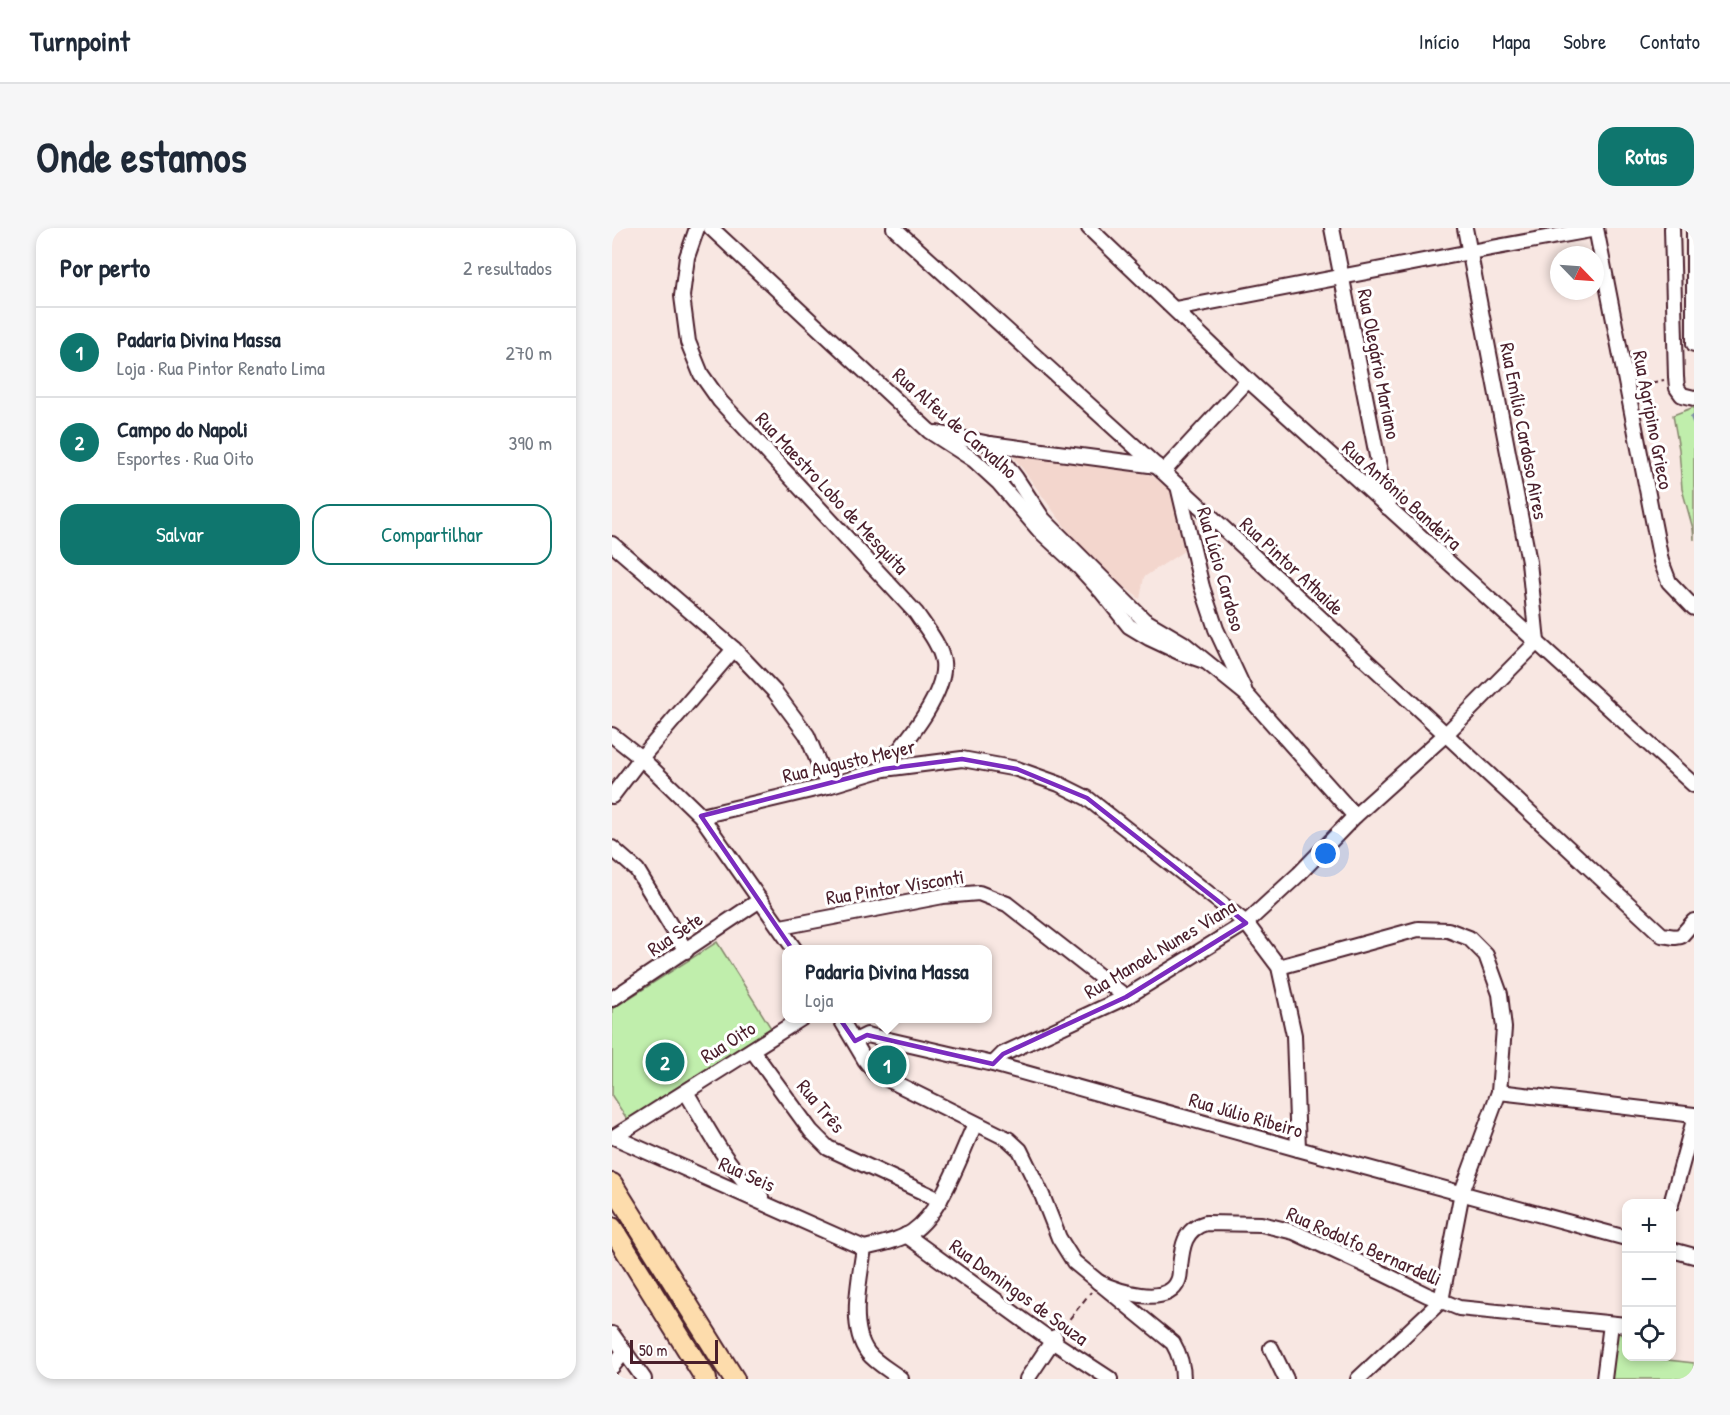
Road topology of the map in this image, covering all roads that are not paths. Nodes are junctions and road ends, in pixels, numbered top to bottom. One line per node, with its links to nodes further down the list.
1 (697, 228): 31 (street, Rua Maestro Lobo de Mesquita)
2 (711, 228): 17 (street, Rua Alfeu de Carvalho)
3 (894, 228): 19 (street, Rua Pintor Athaide)
4 (1089, 228): 12 (street, Rua Antônio Bandeira)
5 (1332, 228): 11 (street, Rua Olegário Mariano)
6 (1465, 228): 10 (street, Rua Emílio Cardoso Aires)
7 (1672, 228): 13 (street)
8 (1694, 228): 14 (street)
9 (1596, 229): 10 (street); 23 (street, Rua Agripino Grieco)
10 (1470, 252): 11 (street); 24 (street, Rua Emílio Cardoso Aires)
11 (1342, 277): 12 (street); 21 (street, Rua Olegário Mariano)
12 (1175, 309): 15 (street, Rua Antônio Bandeira)
13 (1675, 329): 14 (street); 16 (street)
14 (1694, 341)
15 (1248, 380): 19 (street); 21 (street, Rua Antônio Bandeira)
16 (1694, 398)
17 (929, 431): 18 (street); 26 (street, Rua Alfeu de Carvalho)
18 (990, 444): 19 (street); 26 (street, Rua Alfeu de Carvalho)
19 (1160, 469): 20 (street, Rua Pintor Athaide)
20 (1178, 486): 27 (street, Rua Lúcio Cardoso); 28 (street, Rua Pintor Athaide)
21 (1387, 507): 24 (street, Rua Antônio Bandeira)
22 (612, 544): 25 (street)
23 (1694, 608)
24 (1537, 642): 28 (street, Rua Manoel Nunes Viana); 32 (street, Rua Antônio Bandeira)
25 (734, 649): 30 (street); 33 (street)
26 (1204, 661): 27 (street, Rua Alfeu de Carvalho)
27 (1246, 694): 36 (street, Rua Alfeu de Carvalho)
28 (1446, 734): 36 (street, Rua Manoel Nunes Viana); 39 (street, Rua Pintor Athaide)
29 (612, 735): 30 (street)
30 (641, 758): 34 (street); 35 (street)
31 (884, 769): 33 (street, Rua Augusto Meyer); 40 (street, Rua Augusto Meyer)
32 (1694, 785)
33 (828, 786): 35 (street, Rua Augusto Meyer)
34 (612, 796)
35 (701, 816): 38 (street)
36 (1355, 816): 40 (street, Rua Manoel Nunes Viana)
37 (612, 848): 43 (street)
38 (760, 900): 41 (street); 43 (street, Rua Sete)
39 (1694, 921)
40 (1246, 923): 44 (street, Rua Augusto Meyer); 46 (street, Rua Manoel Nunes Viana)
41 (781, 927): 42 (street); 46 (street, Rua Pintor Visconti)
42 (792, 945)
43 (686, 951): 45 (street, Rua Sete)
44 (1279, 967): 53 (street); 58 (street)
45 (614, 992)
46 (1126, 997): 51 (street, Rua Manoel Nunes Viana)
47 (794, 1023): 50 (street, Rua Oito)
48 (843, 1023): 49 (street)
49 (855, 1041): 51 (street, Rua Júlio Ribeiro); 56 (street)
50 (752, 1050): 52 (street, Rua Oito); 62 (street, Rua Três)
51 (993, 1064): 58 (street, Rua Júlio Ribeiro)
52 (686, 1092): 57 (street, Rua Oito); 63 (street)
53 (1499, 1092): 54 (street); 60 (street)
54 (1694, 1115)
55 (1694, 1120): 61 (street)
56 (975, 1124): 62 (street); 70 (street)
57 (613, 1135): 63 (street, Rua Seis)
58 (1298, 1149): 60 (street, Rua Júlio Ribeiro)
59 (612, 1184): 81 (highway)
60 (1462, 1192): 66 (street, Rua Júlio Ribeiro); 71 (street)
61 (1672, 1199)
62 (940, 1200): 65 (street)
63 (772, 1206): 67 (street, Rua Seis)
64 (612, 1228): 80 (highway)
65 (906, 1235): 67 (street); 75 (street, Rua Domingos de Souza)
66 (1622, 1237)
67 (864, 1248): 82 (street)
68 (1676, 1251): 69 (street)
69 (1694, 1256)
70 (1098, 1282): 71 (street, Rua Rodolfo Bernardelli); 85 (street)
71 (1440, 1301): 72 (street, Rua Rodolfo Bernardelli); 87 (street)
72 (1611, 1324): 73 (street, Rua Rodolfo Bernardelli); 88 (street)
73 (1622, 1325)
74 (612, 1334): 77 (street)
75 (1054, 1339): 83 (street); 84 (street, Rua Domingos de Souza)
76 (1271, 1348): 86 (street)
77 (624, 1352): 78 (street); 79 (street)
78 (612, 1367)
79 (644, 1379)
80 (706, 1379)
81 (734, 1379)
82 (902, 1379)
83 (1026, 1379)
84 (1110, 1379)
85 (1183, 1379)
86 (1286, 1379)
87 (1358, 1379)
88 (1604, 1379)

